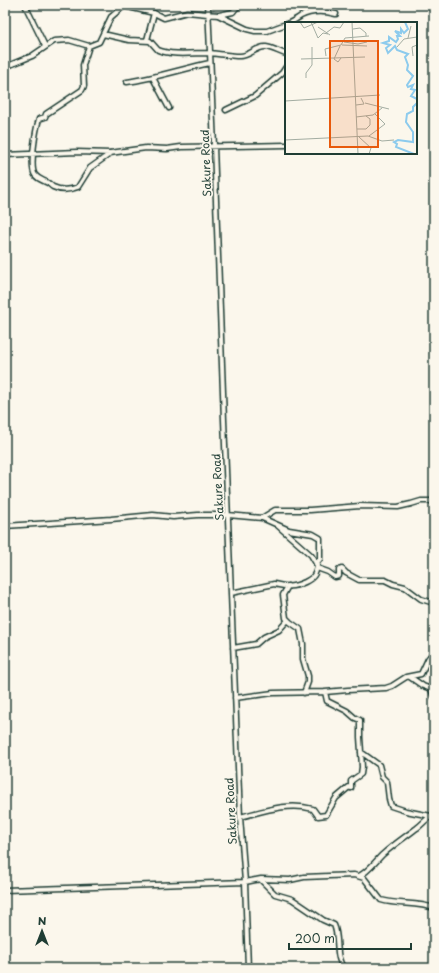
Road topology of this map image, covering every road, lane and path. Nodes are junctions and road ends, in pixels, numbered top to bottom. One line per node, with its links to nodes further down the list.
1 (25, 5): 13 (street)
2 (124, 5): 5 (street); 11 (street)
3 (208, 5): 6 (street, Sakure Road)
4 (242, 5): 8 (street)
5 (154, 13): 6 (street); 12 (street)
6 (208, 13): 8 (street); 15 (street, Sakure Road)
7 (336, 14): 9 (street)
8 (218, 15): 10 (street)
9 (291, 22)
10 (285, 24)
11 (103, 34): 12 (street); 14 (street)
12 (147, 40): 15 (street)
13 (45, 46): 14 (street); 18 (street)
14 (89, 46): 26 (street)
15 (210, 54): 16 (street); 17 (street, Sakure Road)
16 (285, 54)
17 (210, 63): 20 (street); 25 (street, Sakure Road)
18 (5, 67)
19 (285, 68): 23 (street)
20 (153, 78): 21 (street); 22 (street)
21 (127, 82)
22 (169, 108)
23 (226, 110)
24 (285, 145): 25 (street)
25 (214, 146): 27 (street); 30 (street, Sakure Road)
26 (34, 153): 27 (street); 27 (street); 28 (street)
27 (110, 153)
28 (5, 155)
29 (434, 500): 31 (street)
30 (228, 515): 31 (street); 32 (street); 36 (street, Sakure Road)
31 (262, 518): 33 (street)
32 (5, 526)
33 (277, 526): 34 (street); 34 (street)
34 (316, 566): 35 (street); 37 (street)
35 (288, 586): 36 (street); 38 (street)
36 (231, 593): 39 (street, Sakure Road)
37 (434, 603)
38 (288, 620): 39 (street); 43 (street)
39 (233, 648): 44 (street, Sakure Road)
40 (434, 651): 41 (street)
41 (410, 677): 42 (street); 45 (street)
42 (325, 692): 43 (street); 46 (street)
43 (304, 693): 44 (street)
44 (235, 698): 48 (street, Sakure Road)
45 (434, 698)
46 (361, 752): 47 (street); 48 (street)
47 (432, 816): 49 (street)
48 (240, 817): 51 (street, Sakure Road)
49 (359, 876): 50 (street); 53 (street)
50 (261, 880): 51 (street); 55 (street)
51 (245, 882): 52 (street); 54 (street, Sakure Road)
52 (5, 890)
53 (434, 908)
54 (248, 968)
55 (344, 968)

